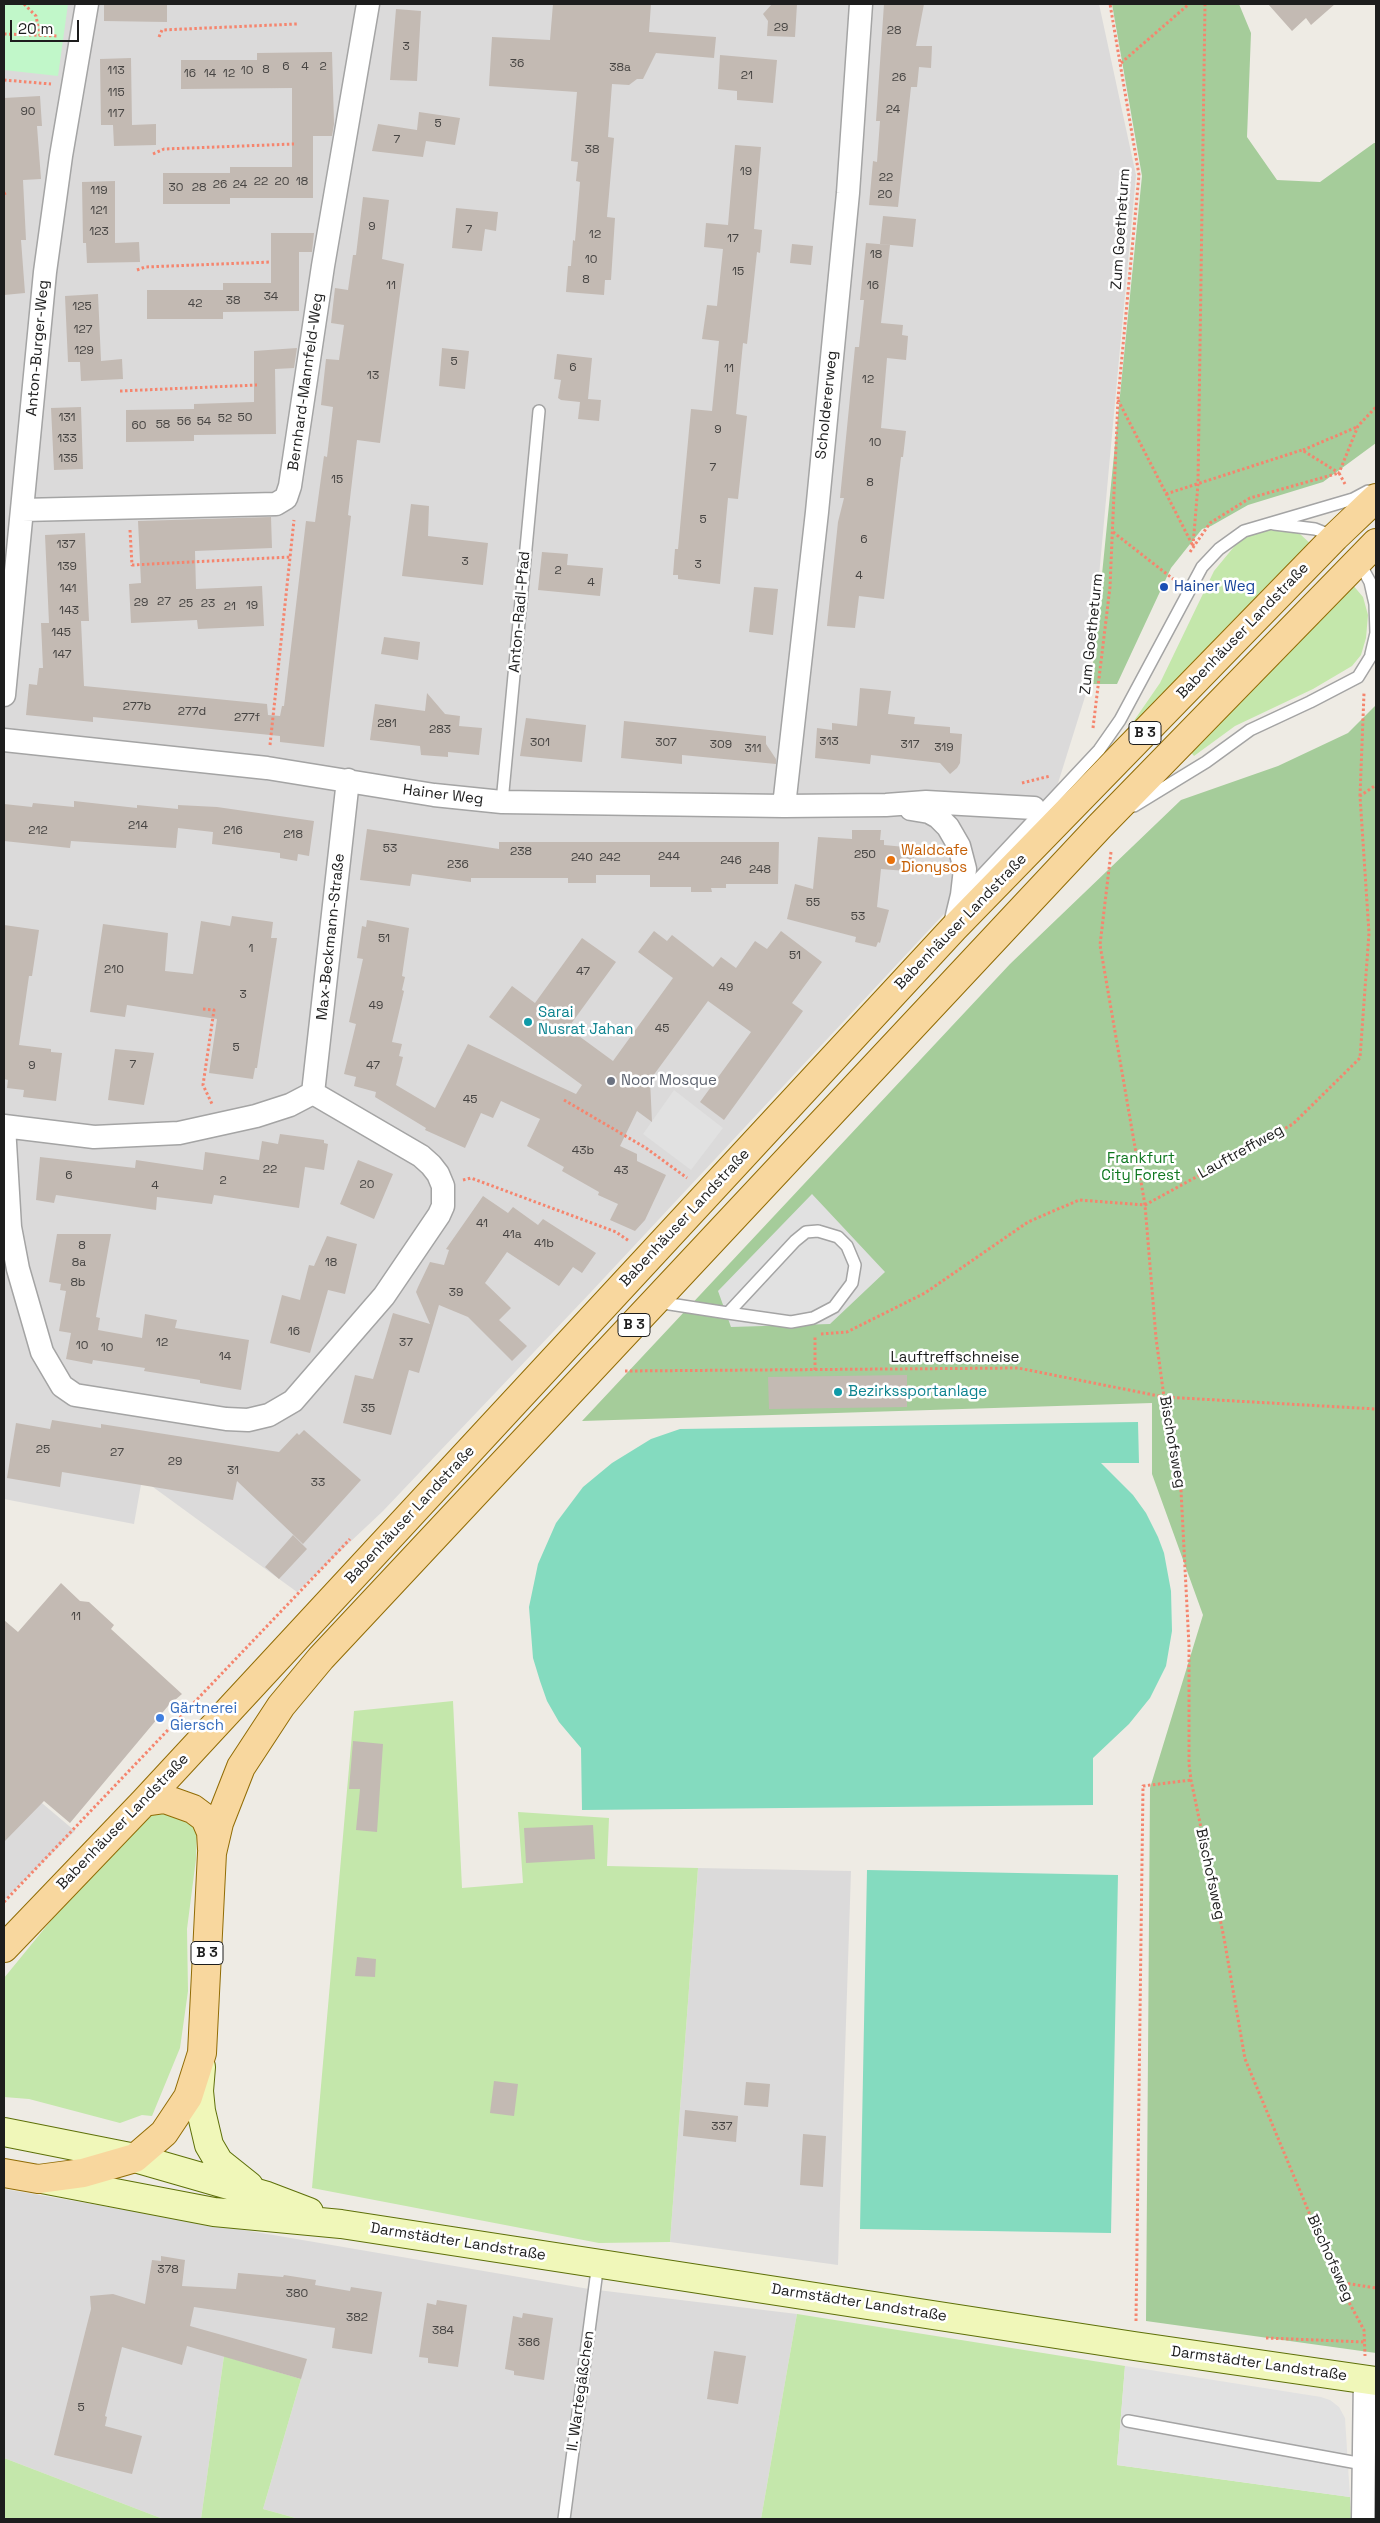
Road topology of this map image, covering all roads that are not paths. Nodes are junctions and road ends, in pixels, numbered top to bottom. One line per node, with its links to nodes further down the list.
1 (87, 4): 7 (street, Anton-Burger-Weg)
2 (368, 4): 7 (street, Bernhard-Mannfeld-Weg)
3 (861, 4): 17 (street, Scholdererweg)
4 (539, 416): 15 (lane, Anton-Radl-Pfad)
5 (1376, 486): 8 (lane)
6 (1376, 498): 9 (main road, Babenhäuser Landstraße / B 3)
7 (22, 510): 12 (street, Anton-Burger-Weg)
8 (1259, 526): 9 (lane); 20 (lane)
9 (1336, 537): 10 (street); 21 (main road, Babenhäuser Landstraße / B 3)
10 (1367, 551): 11 (lane); 19 (main road, B 3)
11 (1374, 652): 19 (lane)
12 (4, 694)
13 (4, 740): 14 (street, Hainer Weg)
14 (348, 780): 15 (street, Hainer Weg); 22 (street, Max-Beckmann-Straße)
15 (502, 802): 17 (street, Hainer Weg)
16 (886, 805): 17 (street, Hainer Weg); 18 (street, Hainer Weg); 20 (street, Hainer Weg)
17 (784, 806)
18 (1034, 808)
19 (1111, 820): 24 (main road, B 3)
20 (962, 895): 21 (street, Hainer Weg)
21 (954, 928): 26 (main road, Babenhäuser Landstraße / B 3)
22 (313, 1093): 23 (street); 23 (street)
23 (4, 1126)
24 (656, 1302): 25 (lane); 27 (main road, B 3)
25 (728, 1313): 25 (lane)
26 (144, 1802): 27 (main road, B 3); 28 (main road, Babenhäuser Landstraße / B 3)
27 (212, 1853): 29 (main road, B 3)
28 (4, 1948)
29 (202, 2053): 31 (main road, B 3); 34 (main road)
30 (4, 2132): 31 (main road, Darmstädter Landstraße)
31 (136, 2158): 33 (main road, B 3); 34 (main road, Darmstädter Landstraße)
32 (4, 2173): 33 (main road, Darmstädter Landstraße / B 3)
33 (38, 2178): 35 (main road, Darmstädter Landstraße)
34 (267, 2196): 35 (main road, Darmstädter Landstraße)
35 (341, 2224): 36 (main road, Darmstädter Landstraße)
36 (598, 2263): 37 (main road, Darmstädter Landstraße); 40 (lane, II. Wartegäßchen)
37 (1371, 2380): 39 (street)
38 (1128, 2421): 39 (lane)
39 (1363, 2464): 41 (street)
40 (564, 2519)
41 (1363, 2519)

